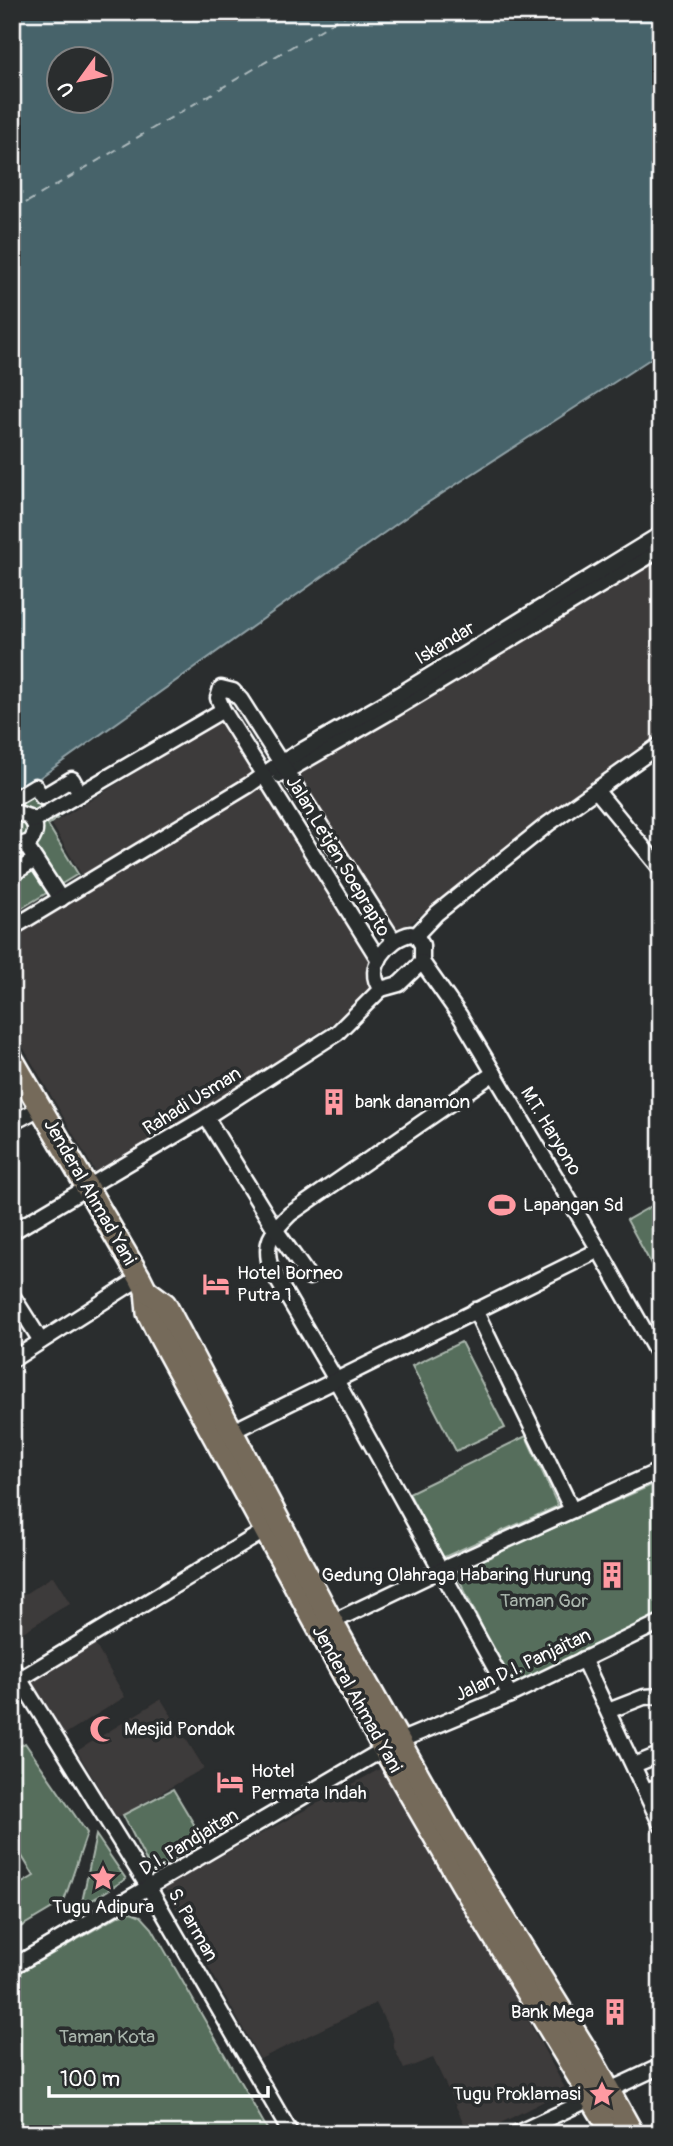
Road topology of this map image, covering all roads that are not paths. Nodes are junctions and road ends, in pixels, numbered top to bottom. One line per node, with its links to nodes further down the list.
1 (661, 534): 5 (street, Iskandar)
2 (661, 549): 5 (street, Iskandar)
3 (223, 710): 5 (street, Jalan Letjen Soeprapto); 6 (street, Jalan Letjen Soeprapto); 8 (street)
4 (661, 744): 7 (street)
5 (283, 767): 6 (street, Iskandar); 19 (street, Jalan Letjen Soeprapto)
6 (266, 776): 16 (street, Iskandar); 20 (street, Jalan Letjen Soeprapto)
7 (596, 790): 14 (street); 18 (street)
8 (80, 793): 9 (street); 11 (street)
9 (12, 800)
10 (12, 815): 11 (street)
11 (33, 821): 12 (street)
12 (19, 844): 13 (street)
13 (35, 860): 15 (street); 16 (street)
14 (661, 869)
15 (12, 874)
16 (61, 899): 17 (street, Iskandar)
17 (12, 928)
18 (416, 935): 19 (street); 21 (street)
19 (394, 941): 20 (street)
20 (379, 960): 22 (street)
21 (422, 962): 22 (street, Rahadi Usman); 24 (street, M.T. Haryono)
22 (381, 989): 26 (street, Rahadi Usman)
23 (12, 1059): 25 (highway, Jenderal Ahmad Yani)
24 (494, 1073): 29 (street); 31 (street, M.T. Haryono)
25 (40, 1108): 27 (street); 28 (highway, Jenderal Ahmad Yani)
26 (206, 1117): 28 (street, Rahadi Usman); 29 (street)
27 (12, 1123)
28 (88, 1188): 30 (street, Rahadi Usman); 33 (highway, Jenderal Ahmad Yani)
29 (275, 1229): 32 (street); 39 (street)
30 (12, 1232)
31 (599, 1250): 35 (street); 38 (street, M.T. Haryono)
32 (309, 1277)
33 (143, 1284): 36 (street); 40 (highway, Jenderal Ahmad Yani); 43 (highway, Jenderal Ahmad Yani)
34 (12, 1295): 36 (street)
35 (475, 1310): 39 (street); 42 (street)
36 (41, 1341): 37 (street)
37 (12, 1360)
38 (661, 1360)
39 (336, 1380): 40 (street); 44 (street)
40 (233, 1431): 46 (highway, Jenderal Ahmad Yani)
41 (661, 1470): 42 (street)
42 (572, 1510): 44 (street)
43 (266, 1530): 46 (highway, Jenderal Ahmad Yani); 48 (street)
44 (442, 1570): 46 (street); 49 (street)
45 (661, 1622): 47 (street, Jalan D.I. Panjaitan)
46 (326, 1626): 52 (highway, Jenderal Ahmad Yani)
47 (583, 1659): 49 (street, Jalan D.I. Panjaitan); 51 (street)
48 (16, 1673): 58 (street, S. Parman)
49 (510, 1695): 52 (street, Jalan D.I. Panjaitan)
50 (661, 1696): 51 (street)
51 (608, 1711): 54 (street)
52 (392, 1745): 58 (street, D.I. Pandjaitan); 61 (highway, Jenderal Ahmad Yani); 61 (highway, Jenderal Ahmad Yani)
53 (661, 1754): 54 (street)
54 (634, 1765): 56 (street)
55 (661, 1784): 56 (street)
56 (646, 1791): 57 (street)
57 (660, 1821)
58 (149, 1888): 59 (street, D.I. Pandjaitan); 64 (street, S. Parman)
59 (12, 1967)
60 (661, 2066): 61 (street)
61 (600, 2094): 62 (street); 63 (highway)
62 (516, 2133)
63 (626, 2133)
64 (291, 2134)

